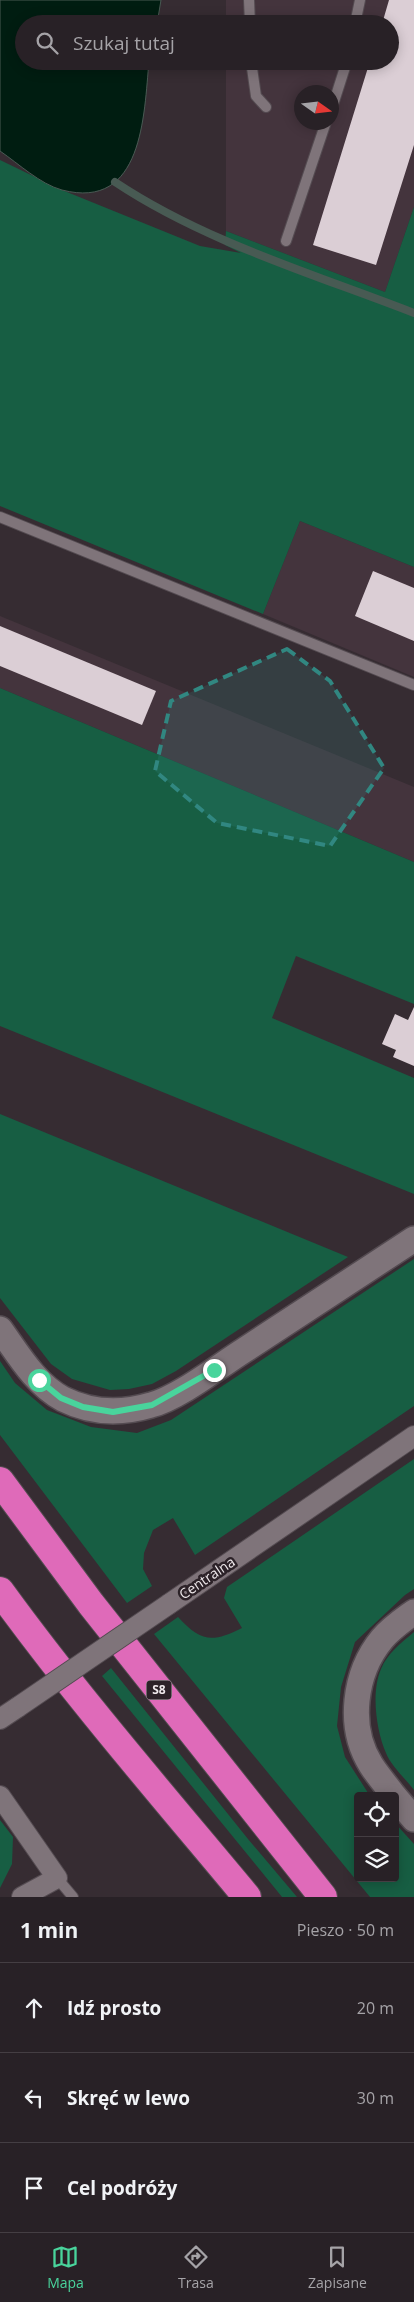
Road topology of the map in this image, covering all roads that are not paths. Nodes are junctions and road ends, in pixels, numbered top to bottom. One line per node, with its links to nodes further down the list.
1 (249, 0): 3 (lane)
2 (360, 0): 4 (lane)
3 (250, 15)
4 (357, 15)
5 (252, 70): 8 (lane)
6 (344, 70): 7 (lane)
7 (339, 86)
8 (266, 106)
9 (323, 130): 10 (lane)
10 (286, 241)
11 (0, 517): 12 (lane)
12 (414, 685)
13 (414, 1239): 14 (street)
14 (0, 1329)
15 (414, 1436): 19 (street, Centralna, bridge)
16 (0, 1481): 28 (highway, S8)
17 (0, 1591): 27 (highway)
18 (414, 1612): 20 (street)
19 (0, 1719)
20 (392, 1792)
21 (0, 1796): 24 (street)
22 (399, 1801): 23 (street)
23 (414, 1819)
24 (57, 1878): 25 (street); 26 (lane)
25 (22, 1897)
26 (73, 1897)
27 (247, 1897)
28 (323, 1897)

